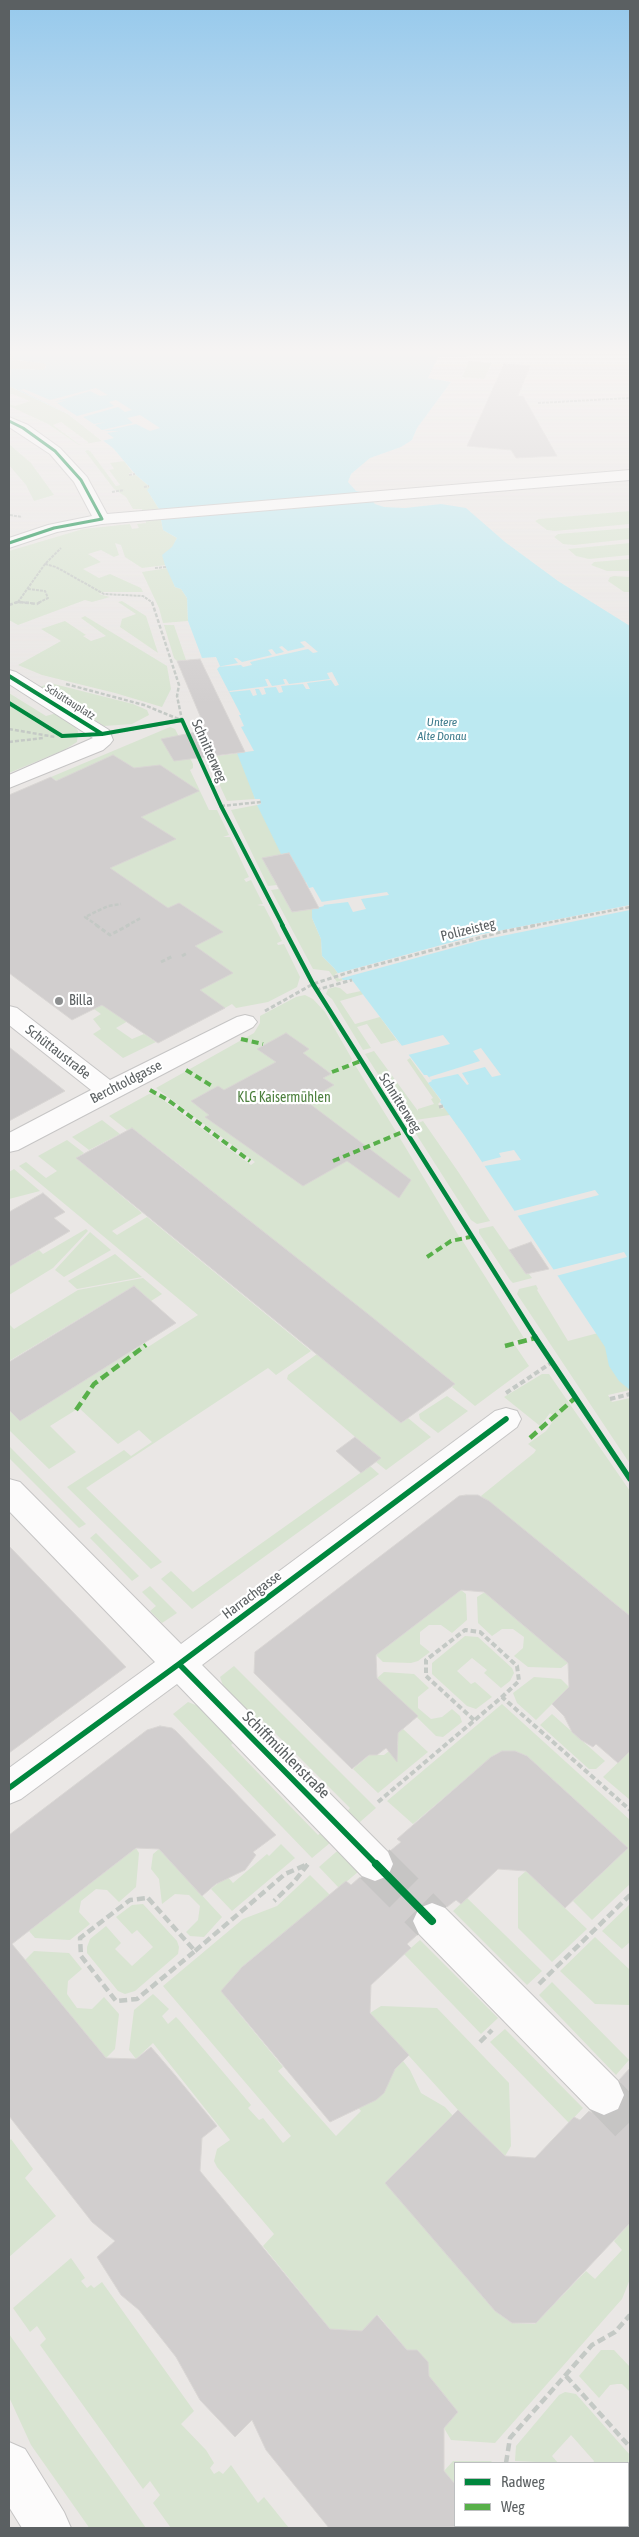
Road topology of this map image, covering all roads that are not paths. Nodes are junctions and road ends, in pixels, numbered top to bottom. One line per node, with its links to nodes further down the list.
1 (71, 468): 3 (street)
2 (630, 475): 3 (street)
3 (102, 519): 4 (street)
4 (9, 543)
5 (9, 676): 6 (street, Schüttauplatz)
6 (9, 782)
7 (9, 1013): 9 (street, Schüttaustraße)
8 (245, 1022): 9 (street, Berchtoldgasse)
9 (108, 1091): 10 (street, Berchtoldgasse)
10 (9, 1144)
11 (506, 1418): 13 (street, Harrachgasse)
12 (9, 1491): 13 (street, Schiffmühlenstraße)
13 (179, 1664): 14 (street, Harrachgasse); 15 (street, Schiffmühlenstraße)
14 (9, 1788)
15 (375, 1864)
16 (432, 1921): 17 (street)
17 (604, 2095)
18 (9, 2465): 19 (street)
19 (48, 2528)

